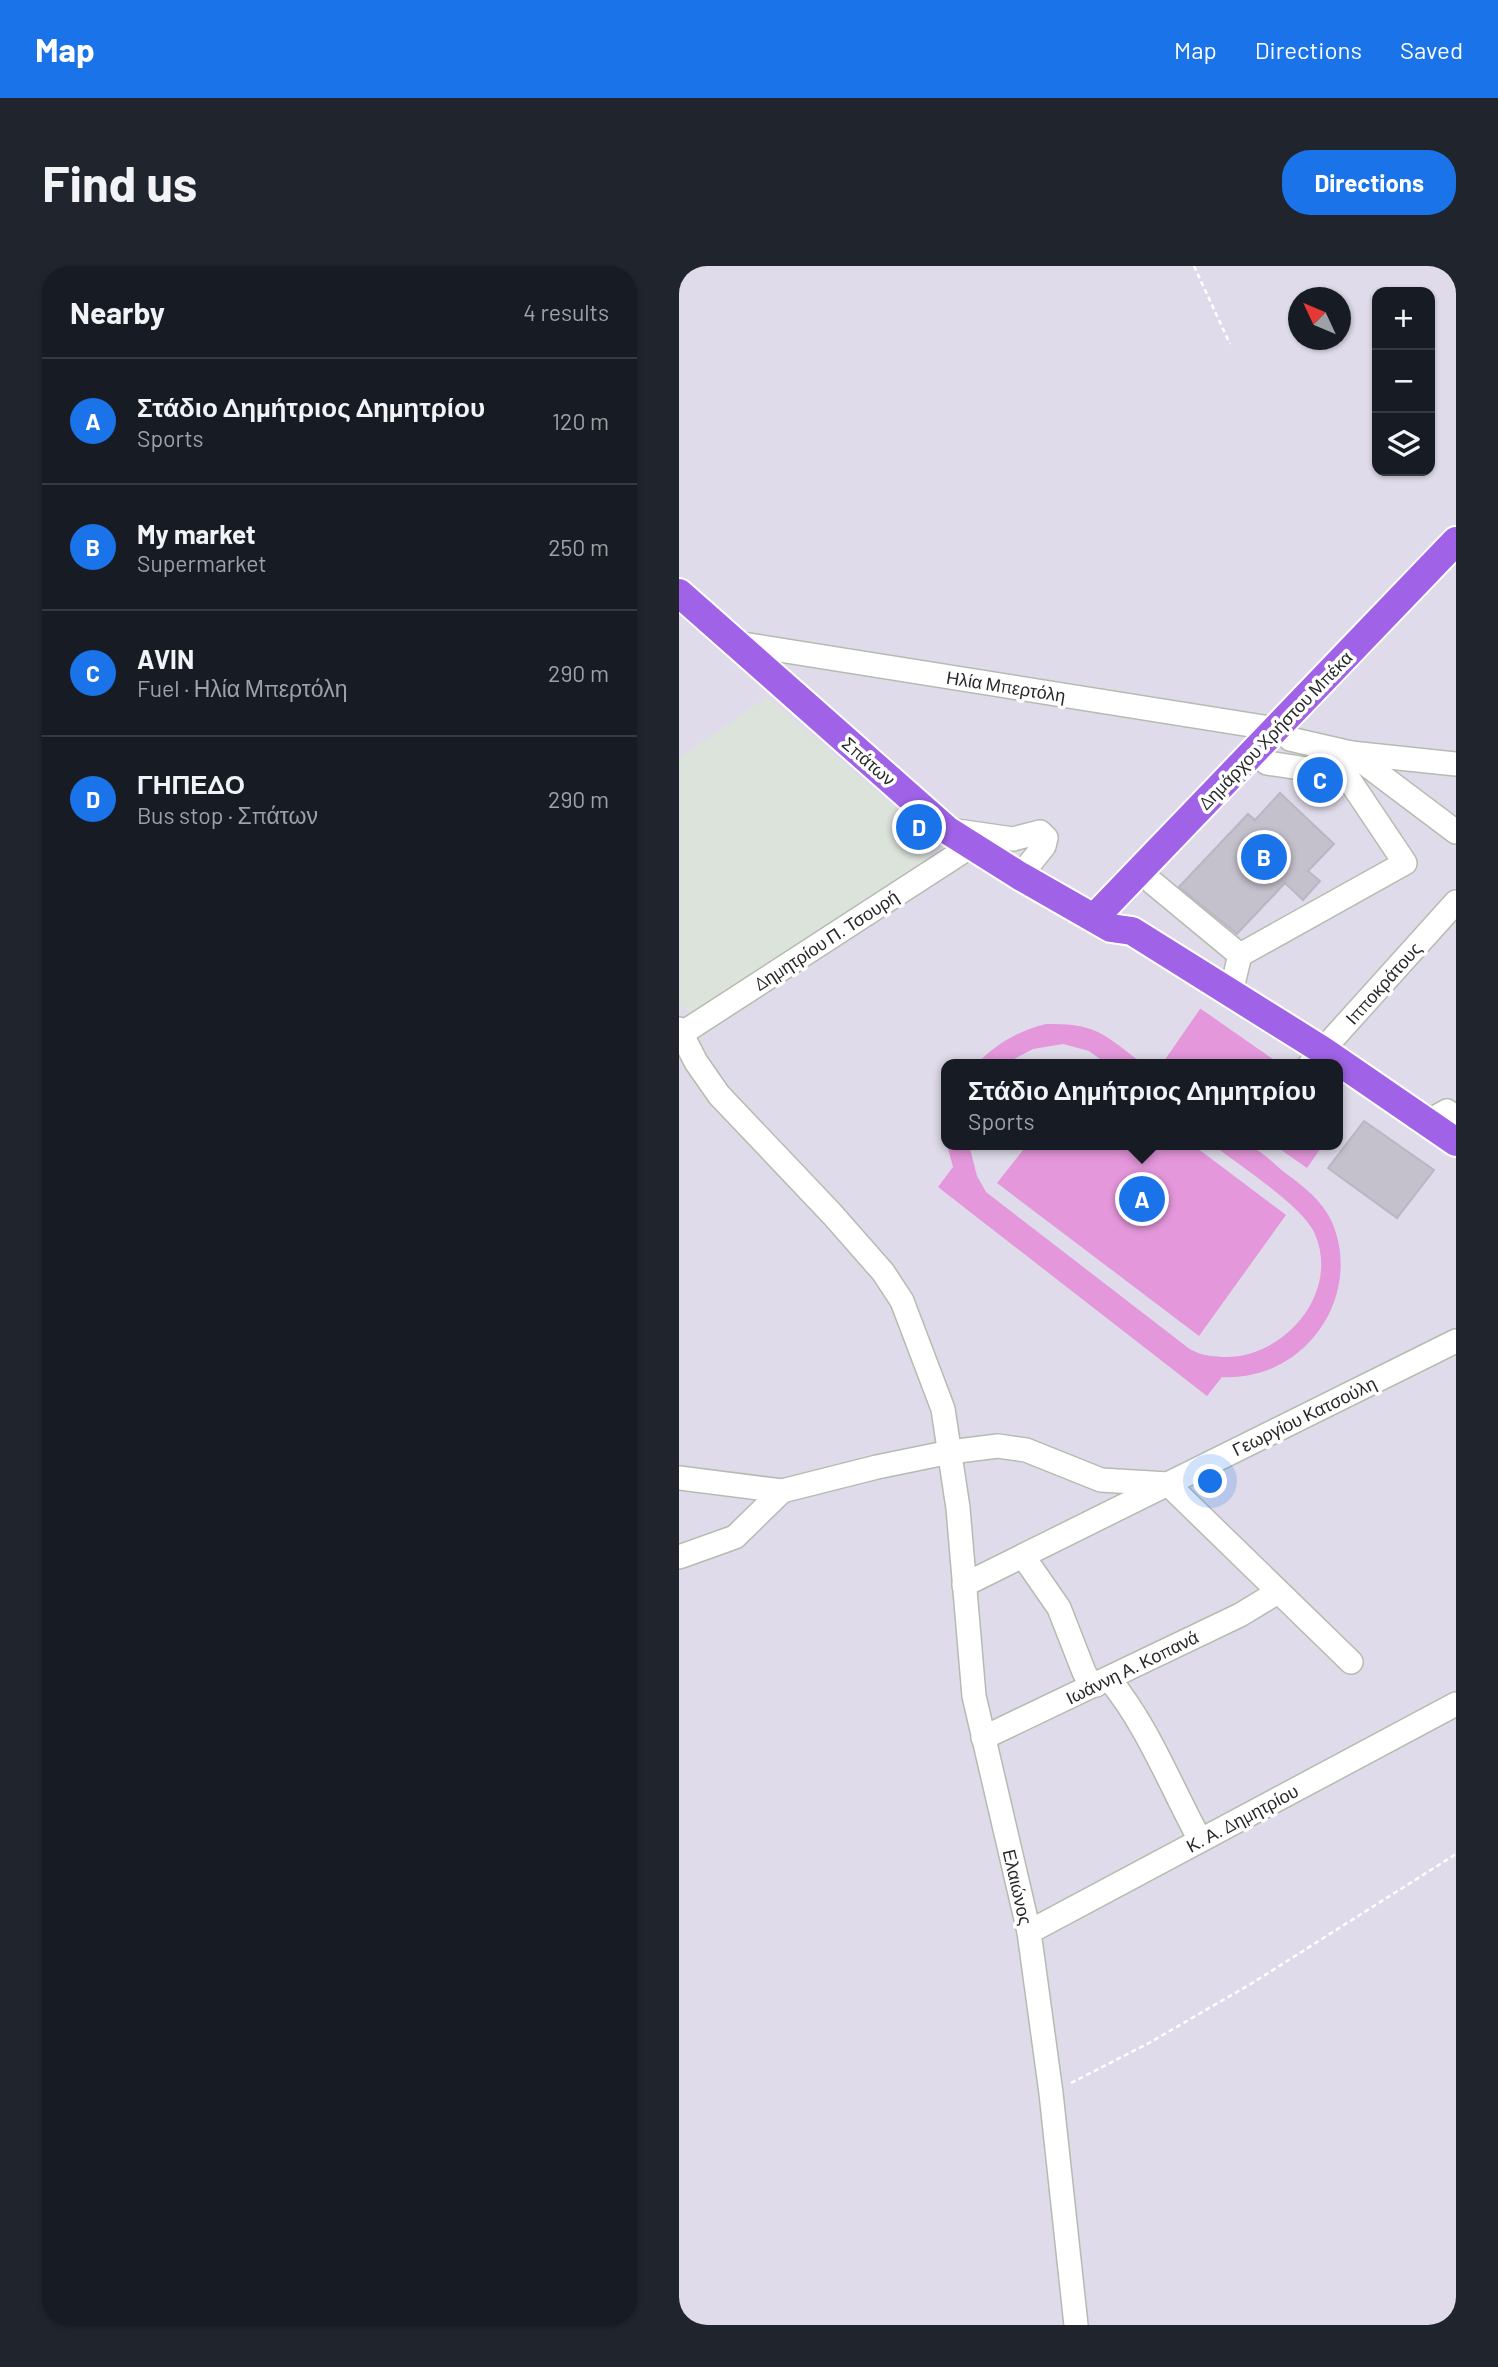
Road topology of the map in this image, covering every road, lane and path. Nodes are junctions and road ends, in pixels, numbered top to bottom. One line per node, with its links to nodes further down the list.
1 (1193, 266): 2 (path)
2 (1230, 344)
3 (1456, 541): 7 (main road, Δημάρχου Χρήστου Μπέκα)
4 (1456, 563): 7 (main road, Δημάρχου Χρήστου Μπέκα)
5 (679, 593): 6 (main road, Σπάτων)
6 (736, 643): 7 (street, Ηλία Μπερτόλη); 11 (main road, Σπάτων)
7 (1283, 734): 8 (main road, Δημάρχου Χρήστου Μπέκα); 9 (street, Ηλία Μπερτόλη); 17 (main road, Δημάρχου Χρήστου Μπέκα)
8 (1267, 763): 9 (street); 15 (main road, Δημάρχου Χρήστου Μπέκα)
9 (1349, 764): 10 (street, Ηλία Μπερτόλη); 12 (street); 18 (street)
10 (1456, 764)
11 (947, 830): 13 (main road, Σπάτων); 14 (street)
12 (1456, 832)
13 (971, 846): 14 (main road, Σπάτων); 20 (street, Δημητρίου Π. Τσουρή)
14 (1020, 876): 17 (main road, Σπάτων)
15 (1153, 883): 17 (main road, Δημάρχου Χρήστου Μπέκα); 18 (street)
16 (1456, 902): 23 (street, Ιπποκράτους)
17 (1103, 923): 19 (main road); 21 (main road)
18 (1240, 955): 19 (street)
19 (1231, 992): 22 (main road)
20 (680, 1031): 31 (street, Ελαιώνος)
21 (1312, 1059)
22 (1313, 1059)
23 (1315, 1059)
24 (1343, 1076): 27 (main road)
25 (1343, 1086): 29 (main road)
26 (1456, 1118): 27 (street)
27 (1427, 1122): 28 (main road)
28 (1456, 1142)
29 (1456, 1162)
30 (1456, 1340): 33 (street, Γεωργίου Κατσούλη)
31 (950, 1452): 33 (street); 34 (street); 37 (street, Ελαιώνος)
32 (679, 1478): 34 (street)
33 (1168, 1484): 35 (street, Γεωργίου Κατσούλη); 38 (street)
34 (782, 1491): 36 (street)
35 (1023, 1556): 37 (street, Γεωργίου Κατσούλη); 40 (street)
36 (679, 1557)
37 (964, 1585): 42 (street, Ελαιώνος)
38 (1278, 1592): 39 (street); 40 (street, Ιωάννη Α. Κοπανά)
39 (1351, 1662)
40 (1103, 1682): 42 (street, Ιωάννη Α. Κοπανά); 43 (street)
41 (1456, 1704): 43 (street, Κ. Α. Δημητρίου)
42 (983, 1738): 45 (street, Ελαιώνος)
43 (1200, 1840): 45 (street, Κ. Α. Δημητρίου)
44 (1456, 1854): 46 (path)
45 (1029, 1932): 46 (street, Ελαιώνος)
46 (1051, 2093): 47 (street, Ελαιώνος)
47 (1076, 2325)

